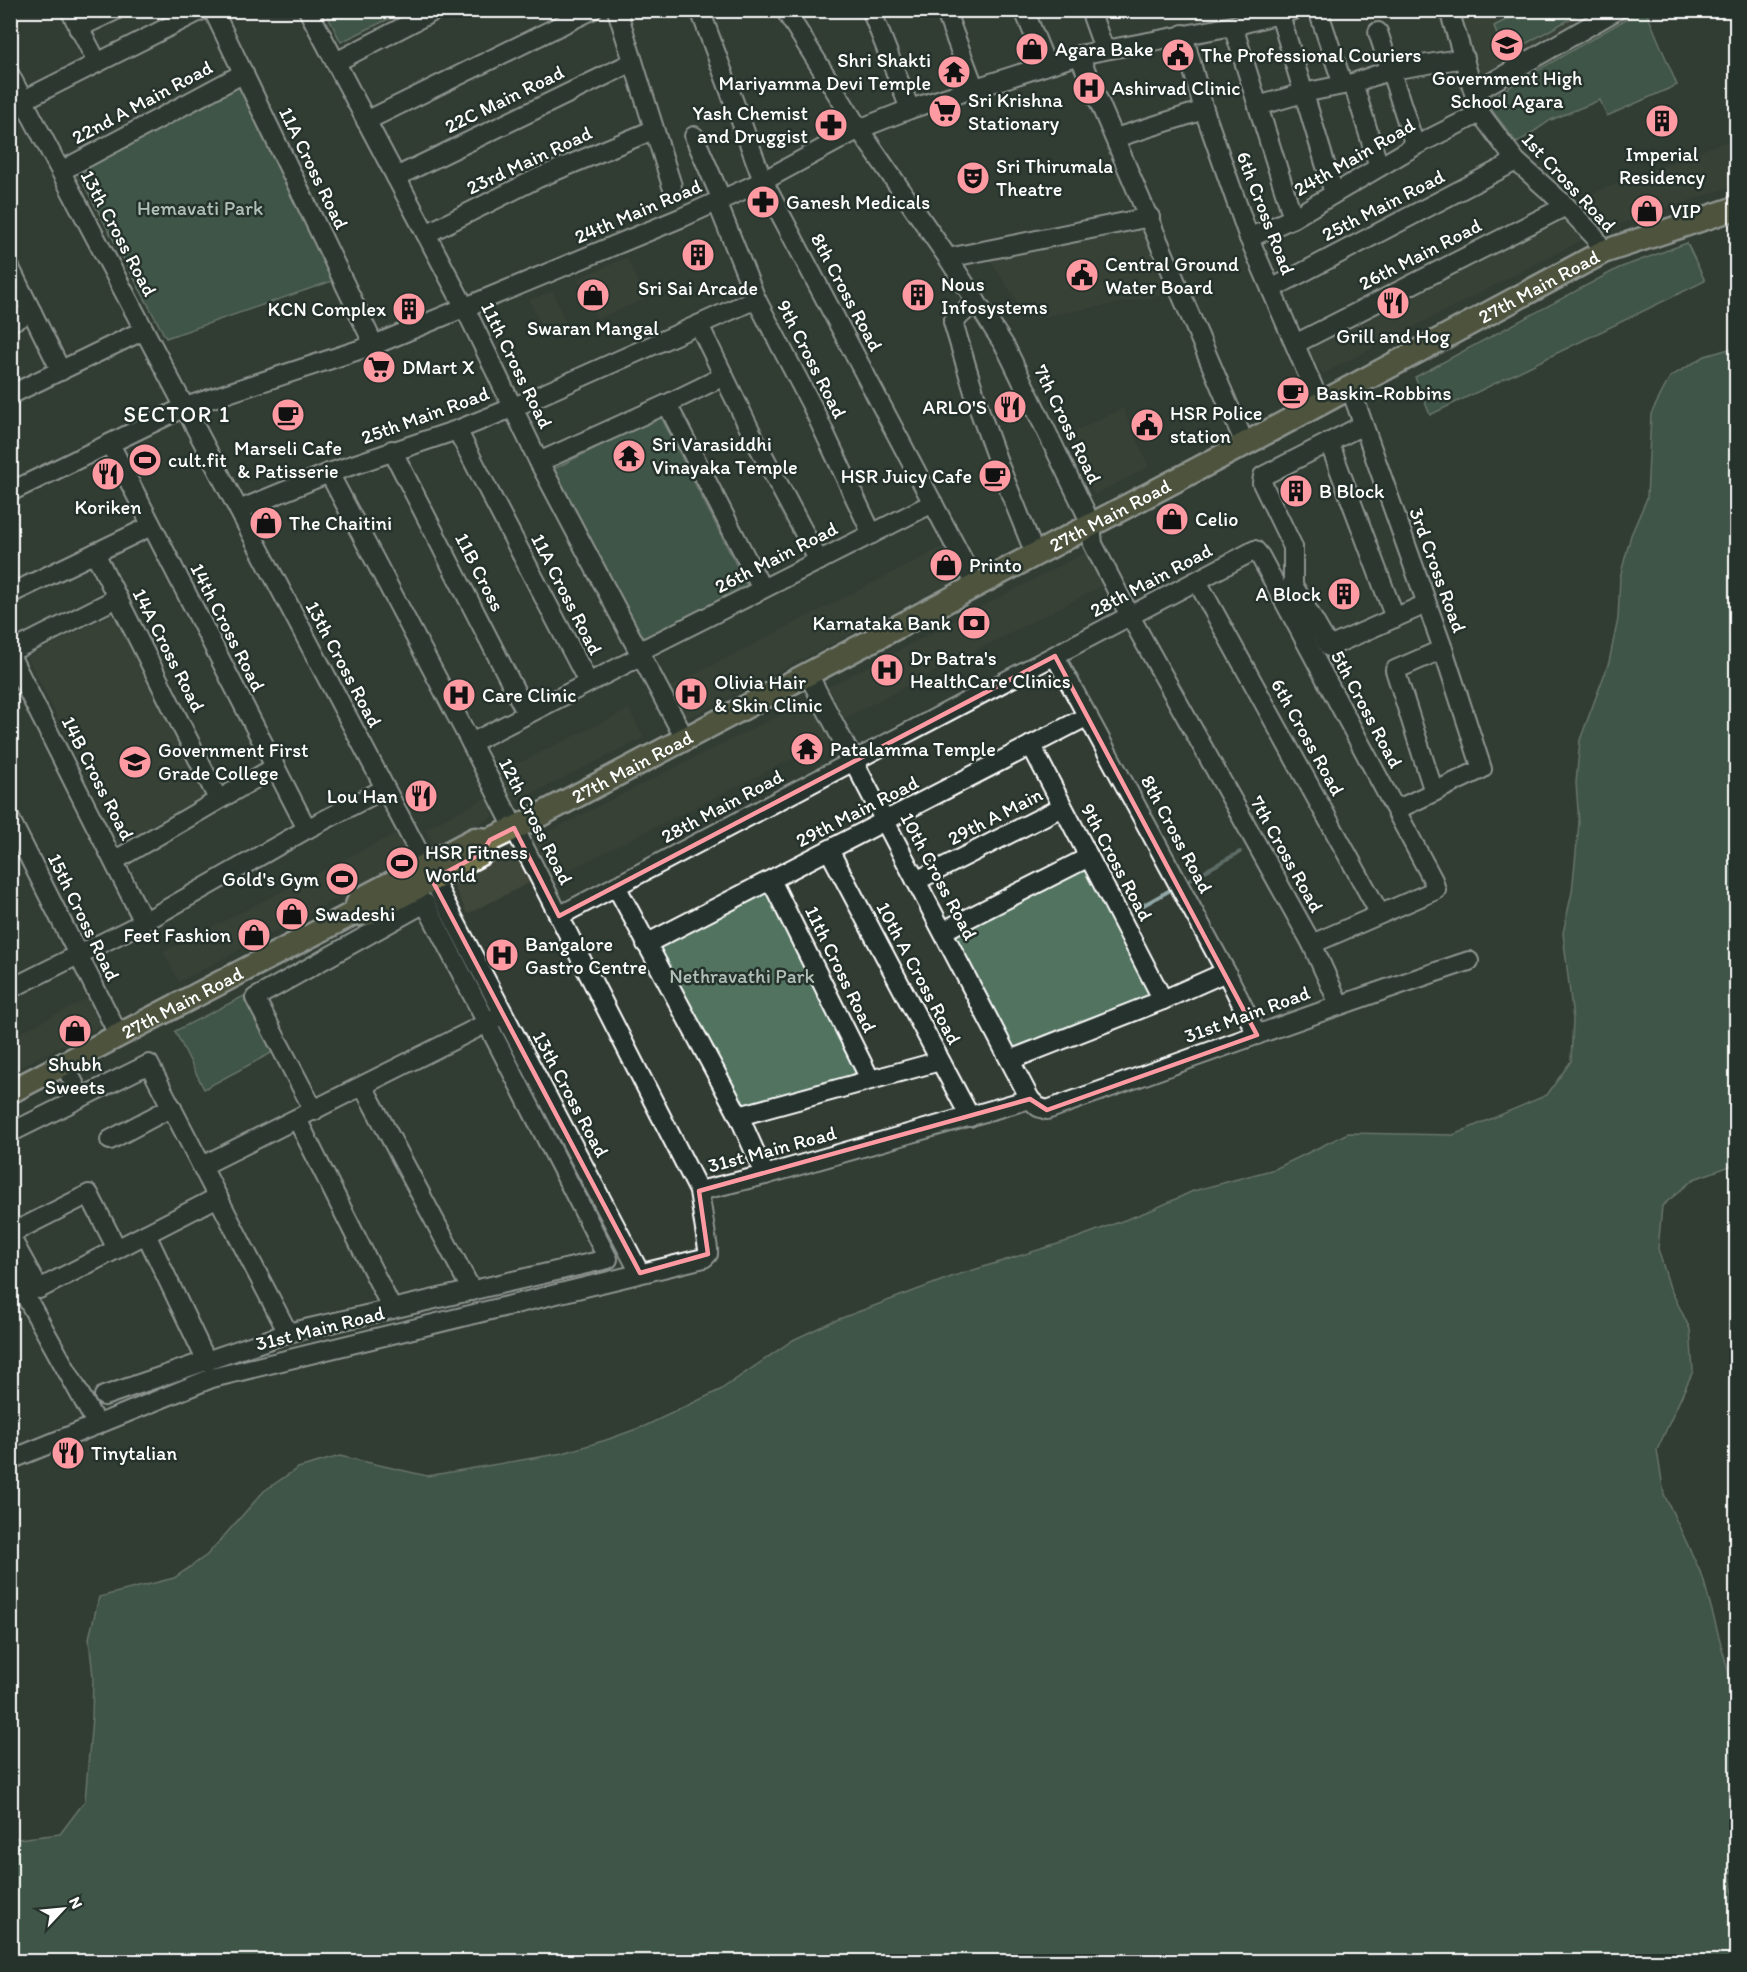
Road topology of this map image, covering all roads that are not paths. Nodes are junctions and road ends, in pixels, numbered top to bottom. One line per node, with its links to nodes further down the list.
1 (69, 10): 20 (street)
2 (116, 10): 20 (street)
3 (202, 10): 26 (street)
4 (213, 10): 31 (street, 11A Cross Road)
5 (308, 10): 27 (street, 11th Cross Road)
6 (436, 10): 27 (street)
7 (592, 10): 42 (street)
8 (616, 10): 28 (street)
9 (700, 10): 52 (street, 8th Cross Road)
10 (785, 10): 43 (street, 7th Cross Road)
11 (870, 10): 39 (street)
12 (945, 10): 34 (street)
13 (1024, 10): 29 (street)
14 (1090, 10): 23 (street)
15 (1318, 10): 33 (street)
16 (1449, 10): 25 (street, 1st Cross Road)
17 (1617, 10): 35 (street)
18 (1287, 13): 19 (street, 24th Main Road); 36 (street)
19 (1233, 26): 22 (street, 24th Main Road); 38 (street)
20 (78, 28): 26 (street)
21 (1378, 32): 30 (street)
22 (1183, 34): 23 (street, 24th Main Road); 40 (street, 6th Cross Road)
23 (1104, 49): 24 (street, 24th Main Road)
24 (1079, 55): 29 (street, 24th Main Road); 46 (street)
25 (1464, 58): 30 (street); 35 (street, 1st Cross Road)
26 (97, 62): 37 (street)
27 (336, 62): 42 (street, 11th Cross Road)
28 (633, 62): 44 (street); 51 (street, 22C Main Road)
29 (1046, 64): 34 (street, 24th Main Road)
30 (1391, 70): 33 (street); 47 (street)
31 (244, 73): 50 (street, 22nd A Main Road); 74 (street, 11A Cross Road)
32 (10, 75): 37 (street, 13th Cross Road)
33 (1348, 84): 36 (street); 49 (street)
34 (975, 87): 39 (street, 24th Main Road)
35 (1474, 92): 41 (street, 1st Cross Road)
36 (1303, 93): 38 (street); 54 (street)
37 (17, 104): 50 (street, 13th Cross Road)
38 (1258, 105): 59 (street)
39 (910, 109): 43 (street, 24th Main Road)
40 (1204, 110): 46 (street); 61 (street, 6th Cross Road)
41 (1480, 113): 47 (street, 24th Main Road); 48 (street, 1st Cross Road)
42 (366, 121): 51 (street, 11th Cross Road)
43 (859, 129): 52 (street, 24th Main Road); 63 (street, 7th Cross Road)
44 (653, 130): 53 (street); 60 (street, 23rd Main Road)
45 (694, 136): 55 (street, 9th Cross Road)
46 (1115, 138): 58 (street)
47 (1415, 146): 49 (street, 24th Main Road)
48 (1516, 161): 56 (street, 1st Cross Road); 65 (street, 25th Main Road)
49 (1379, 167): 54 (street, 24th Main Road)
50 (61, 171): 72 (street, 13th Cross Road)
51 (396, 177): 60 (street, 11th Cross Road)
52 (763, 181): 55 (street, 24th Main Road); 92 (street, 8th Cross Road)
53 (672, 186)
54 (1334, 193): 59 (street, 24th Main Road)
55 (719, 201): 66 (street, 9th Cross Road); 68 (street, 24th Main Road)
56 (1566, 206): 62 (street, 1st Cross Road); 73 (street, 26th Main Road)
57 (1737, 208): 62 (main road, 27th Main Road)
58 (1150, 217): 63 (street); 87 (street)
59 (1293, 218): 61 (street, 24th Main Road)
60 (426, 234): 68 (street, 11th Cross Road)
61 (1250, 238): 65 (street, 6th Cross Road)
62 (1603, 252): 77 (main road, 27th Main Road)
63 (948, 258): 67 (street, 7th Cross Road)
64 (10, 268): 69 (street)
65 (1270, 288): 73 (street, 6th Cross Road)
66 (756, 299): 71 (street, 25th Main Road); 96 (street, 9th Cross Road)
67 (976, 301): 94 (street, 7th Cross Road); 99 (street)
68 (465, 308): 74 (street, 24th Main Road); 82 (street, 11th Cross Road)
69 (32, 312): 70 (street); 75 (street)
70 (10, 322)
71 (699, 325): 76 (street); 82 (street, 25th Main Road)
72 (144, 330): 75 (street); 81 (street, 13th Cross Road)
73 (1295, 344): 79 (street, 6th Cross Road)
74 (374, 345): 81 (street, 24th Main Road)
75 (61, 371): 78 (street)
76 (724, 376): 80 (street); 100 (street)
77 (1350, 387): 79 (main road, 27th Main Road); 83 (street, 3rd Cross Road)
78 (10, 395)
79 (1320, 403): 87 (main road, 27th Main Road)
80 (667, 404): 89 (street); 103 (street)
81 (185, 408): 86 (street, 24th Main Road); 93 (street, 13th Cross Road)
82 (512, 408): 84 (street, 25th Main Road); 89 (street, 11th Cross Road)
83 (1363, 425): 85 (street); 106 (street, 3rd Cross Road)
84 (457, 430): 88 (street, 25th Main Road); 114 (street, 11A Cross Road)
85 (1329, 442): 108 (street); 108 (street)
86 (110, 444): 91 (street, 24th Main Road); 95 (street, 14th Cross Road)
87 (1245, 444): 94 (main road, 27th Main Road)
88 (392, 450): 90 (street, 25th Main Road); 115 (street, 11B Cross)
89 (539, 462): 111 (street, 11th Cross Road)
90 (329, 473): 93 (street, 25th Main Road); 118 (street, 12th Cross Road)
91 (10, 492)
92 (933, 503): 96 (street, 26th Main Road); 102 (street, 8th Cross Road)
93 (239, 510): 122 (street, 13th Cross Road)
94 (1091, 525): 99 (main road, 27th Main Road); 107 (street, 7th Cross Road)
95 (151, 526): 98 (street); 121 (street, 14th Cross Road)
96 (872, 534): 100 (street, 26th Main Road)
97 (1255, 550): 101 (street, 28th Main Road); 126 (street, 5th Cross Road)
98 (95, 553): 104 (street); 105 (street, 14A Cross Road)
99 (1035, 554): 102 (main road, 27th Main Road)
100 (819, 561): 103 (street, 26th Main Road)
101 (1197, 581): 107 (street, 28th Main Road); 138 (street, 6th Cross Road)
102 (976, 585): 113 (main road, 27th Main Road)
103 (762, 589): 111 (street, 26th Main Road)
104 (10, 594)
105 (117, 598): 110 (street); 124 (street, 14A Cross Road)
106 (1426, 604): 108 (street); 109 (street, 3rd Cross Road)
107 (1130, 616): 112 (street, 28th Main Road); 143 (street, 7th Cross Road)
108 (1395, 618)
109 (1443, 649): 123 (street, 3rd Cross Road); 123 (street)
110 (10, 654): 133 (street, 14B Cross Road)
111 (640, 655): 114 (street, 26th Main Road); 117 (street, 11th Cross Road)
112 (1055, 656): 116 (street, 8th Cross Road); 120 (street, 28th Main Road)
113 (808, 674): 117 (main road, 27th Main Road); 120 (street, 10th Cross Road)
114 (588, 682): 115 (street, 26th Main Road)
115 (527, 714): 118 (street, 26th Main Road)
116 (1088, 716): 119 (street, 29th Main Road); 146 (street, 8th Cross Road)
117 (685, 740): 129 (main road, 27th Main Road)
118 (471, 743): 129 (street, 12th Cross Road)
119 (1031, 745): 125 (street, 9th Cross Road); 128 (street, 29th Main Road)
120 (854, 762): 128 (street, 10th Cross Road); 137 (street, 28th Main Road)
121 (275, 767): 124 (street); 130 (street, 14th Cross Road)
122 (384, 789): 130 (street); 134 (street, 13th Cross Road)
123 (1434, 792): 126 (street)
124 (218, 799): 133 (street)
125 (1062, 807): 132 (street, 9th Cross Road); 136 (street, 29th A Main)
126 (1396, 810): 138 (street, 5th Cross Road)
127 (10, 819): 144 (street, 15th Cross Road)
128 (885, 822): 131 (street, 29th Main Road); 136 (street, 10th Cross Road)
129 (514, 828): 134 (main road, 27th Main Road); 139 (street, 12th Cross Road)
130 (308, 829): 140 (street)
131 (829, 850): 135 (street, 29th Main Road); 155 (street, 10th A Cross Road)
132 (1089, 857): 141 (street); 148 (street, 9th Cross Road)
133 (114, 861): 140 (street, 14B Cross Road)
134 (428, 873): 150 (street, 13th Cross Road); 153 (main road, 27th Main Road)
135 (771, 880): 142 (street, 29th Main Road); 157 (street, 11th Cross Road)
136 (916, 881): 141 (street, 10th Cross Road)
137 (616, 886): 139 (street, 28th Main Road); 142 (street)
138 (1380, 914): 143 (street)
139 (559, 916): 171 (street, 12th Cross Road)
140 (144, 922): 144 (street)
141 (943, 931): 154 (street, 10th Cross Road)
142 (646, 944): 164 (street)
143 (1312, 944): 149 (street, 7th Cross Road)
144 (77, 954): 147 (street); 153 (street, 15th Cross Road)
145 (1469, 961): 149 (street, 31st Main Road)
146 (1226, 972): 148 (street); 152 (street, 8th Cross Road)
147 (13, 983)
148 (1163, 1000): 154 (street)
149 (1339, 1004): 152 (street, 31st Main Road)
150 (503, 1014): 151 (street); 177 (street, 13th Cross Road)
151 (487, 1023): 158 (street); 163 (street); 178 (street)
152 (1257, 1035): 161 (street, 31st Main Road)
153 (119, 1036): 156 (main road, 27th Main Road)
154 (1010, 1060): 161 (street, 10th Cross Road)
155 (940, 1061): 157 (street); 165 (street, 10th A Cross Road)
156 (64, 1064): 159 (main road, 27th Main Road); 160 (street)
157 (870, 1079): 164 (street)
158 (363, 1086): 163 (street); 178 (street)
159 (10, 1092)
160 (81, 1097): 162 (street); 167 (street)
161 (1030, 1099): 165 (street, 31st Main Road)
162 (172, 1107): 168 (street); 169 (street)
163 (314, 1111): 166 (street)
164 (739, 1116): 170 (street)
165 (970, 1117): 170 (street, 31st Main Road)
166 (297, 1119): 169 (street); 179 (street)
167 (10, 1133)
168 (110, 1140)
169 (202, 1166): 172 (street)
170 (765, 1175): 171 (street, 31st Main Road)
171 (699, 1191): 177 (street, 31st Main Road)
172 (218, 1197): 173 (street); 180 (street)
173 (146, 1234): 175 (street); 181 (street)
174 (10, 1235): 175 (street); 175 (street)
175 (117, 1249)
176 (10, 1268): 183 (street)
177 (640, 1273): 183 (street, 31st Main Road)
178 (472, 1291): 179 (street)
179 (392, 1309): 180 (street)
180 (288, 1333): 181 (street)
181 (207, 1362): 182 (street)
182 (104, 1396)
183 (97, 1425): 184 (street, 31st Main Road)
184 (10, 1460)

